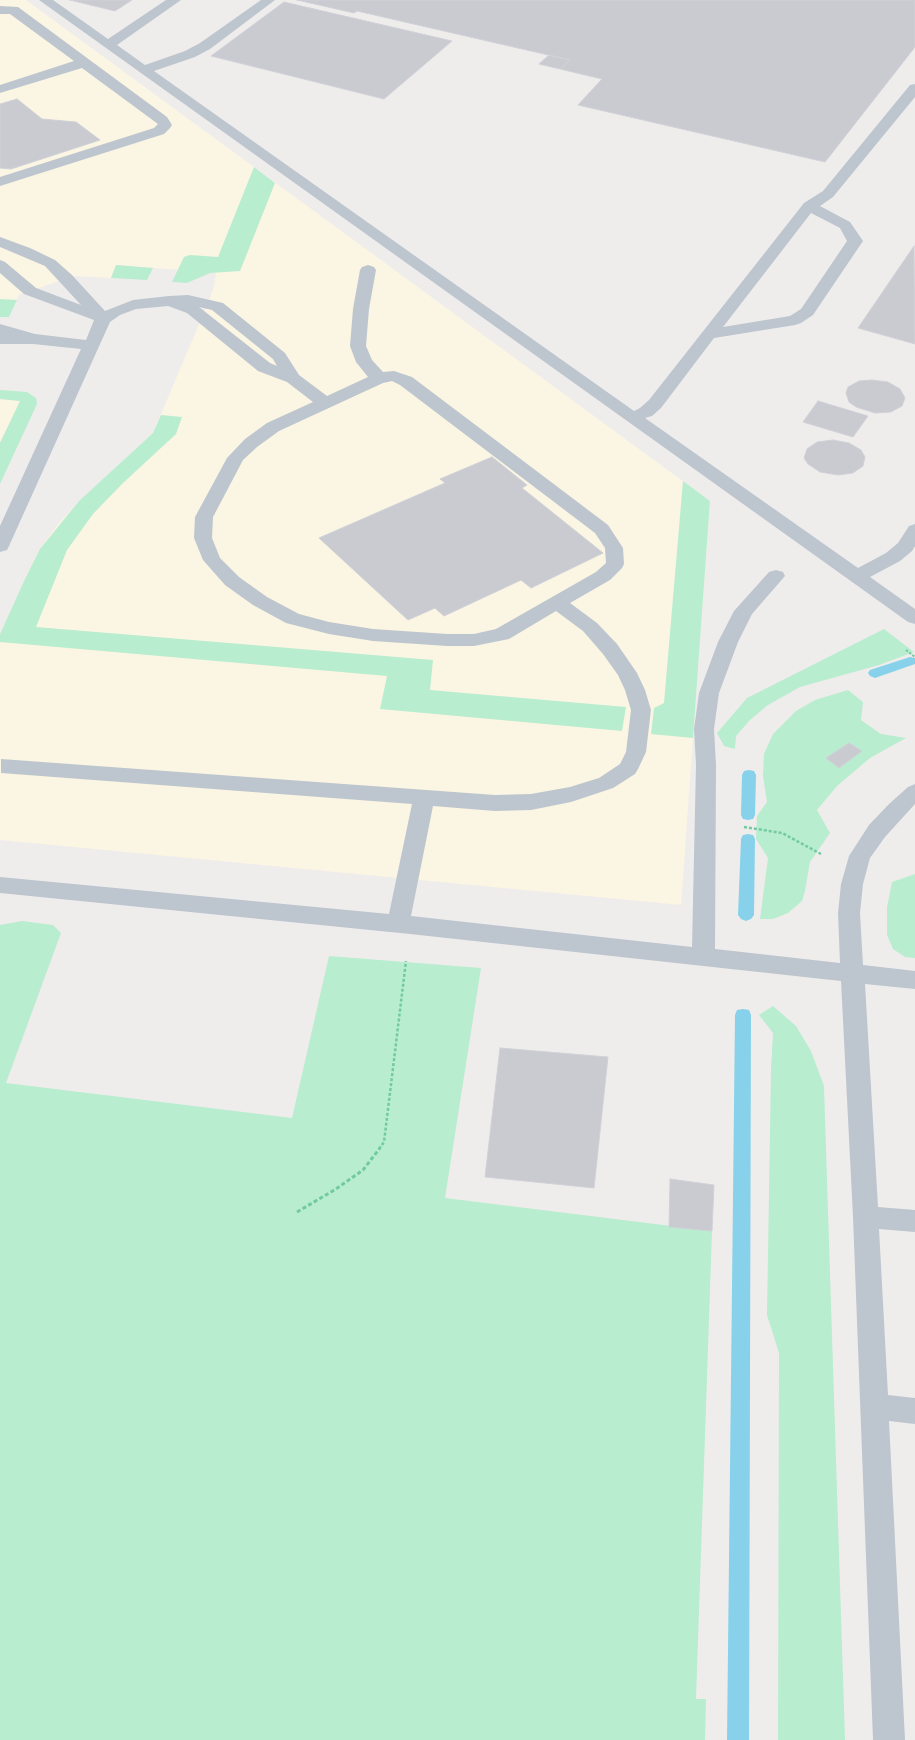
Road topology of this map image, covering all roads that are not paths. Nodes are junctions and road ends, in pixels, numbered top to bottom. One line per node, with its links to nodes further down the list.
1 (45, 0): 5 (street)
2 (175, 0): 5 (street)
3 (269, 0): 7 (street)
4 (0, 10): 6 (street)
5 (108, 45): 7 (street)
6 (83, 63): 9 (street); 10 (street)
7 (144, 70): 23 (street)
8 (915, 88): 11 (street)
9 (0, 89)
10 (0, 182)
11 (809, 206): 17 (street); 17 (street)
12 (0, 242): 15 (street)
13 (0, 265): 15 (street)
14 (368, 270): 21 (street)
15 (103, 319): 20 (street); 22 (street)
16 (0, 329): 19 (street)
17 (709, 334): 23 (street)
18 (0, 339): 19 (street)
19 (33, 339): 20 (street)
20 (91, 345): 25 (street)
21 (379, 378): 22 (street); 28 (street)
22 (325, 403): 28 (street)
23 (634, 417): 27 (street)
24 (915, 530): 27 (street)
25 (0, 546)
26 (776, 576): 35 (street)
27 (858, 576): 29 (street)
28 (557, 602): 32 (street)
29 (915, 618)
30 (1, 766): 32 (street)
31 (915, 792): 36 (street)
32 (424, 797): 34 (street)
33 (0, 885): 34 (street)
34 (404, 924): 35 (street)
35 (703, 957): 36 (street)
36 (852, 974): 37 (street); 38 (street)
37 (915, 980)
38 (866, 1217): 39 (street); 40 (street)
39 (915, 1221)
40 (875, 1406): 41 (street); 42 (street)
41 (915, 1411)
42 (889, 1740)

